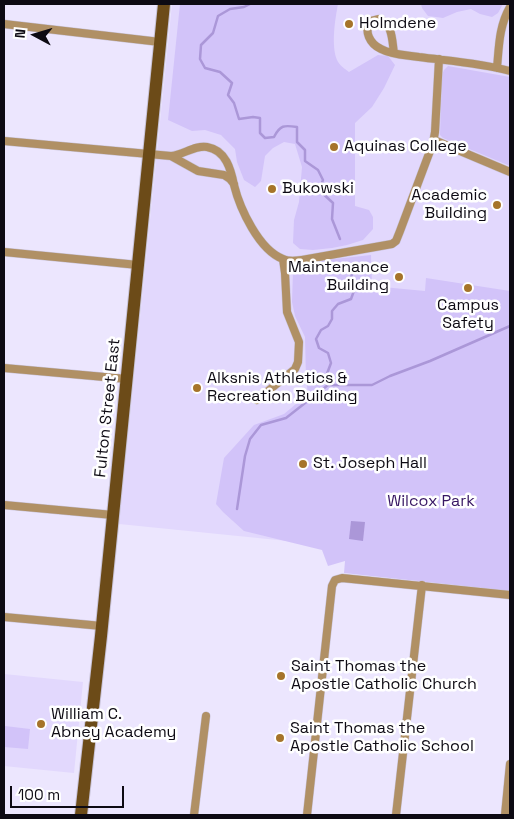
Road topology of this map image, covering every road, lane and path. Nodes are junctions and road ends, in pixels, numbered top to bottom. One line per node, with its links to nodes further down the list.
1 (164, 4): 4 (main road, Fulton Street East)
2 (510, 7): 7 (street)
3 (4, 24): 4 (street)
4 (160, 42): 11 (main road, Fulton Street East)
5 (394, 53): 5 (street); 6 (street)
6 (439, 59): 7 (street); 9 (street)
7 (497, 68): 8 (street)
8 (510, 72)
9 (434, 140): 13 (street); 16 (street)
10 (4, 141): 11 (street)
11 (149, 154): 12 (street); 17 (main road, Fulton Street East)
12 (170, 156): 14 (street); 14 (street)
13 (510, 172)
14 (234, 184): 16 (street)
15 (4, 252): 17 (street)
16 (283, 259): 20 (street)
17 (138, 265): 19 (main road, Fulton Street East)
18 (4, 368): 19 (street)
19 (127, 379): 22 (main road, Fulton Street East)
20 (257, 400)
21 (4, 505): 22 (street)
22 (113, 515): 26 (main road, Fulton Street East)
23 (422, 585): 24 (street); 31 (street); 32 (street)
24 (510, 595)
25 (4, 617): 26 (street)
26 (102, 626): 29 (main road, Fulton Street East)
27 (206, 716): 30 (street)
28 (510, 764): 33 (street)
29 (80, 815)
30 (194, 815)
31 (307, 815)
32 (396, 815)
33 (505, 815)

